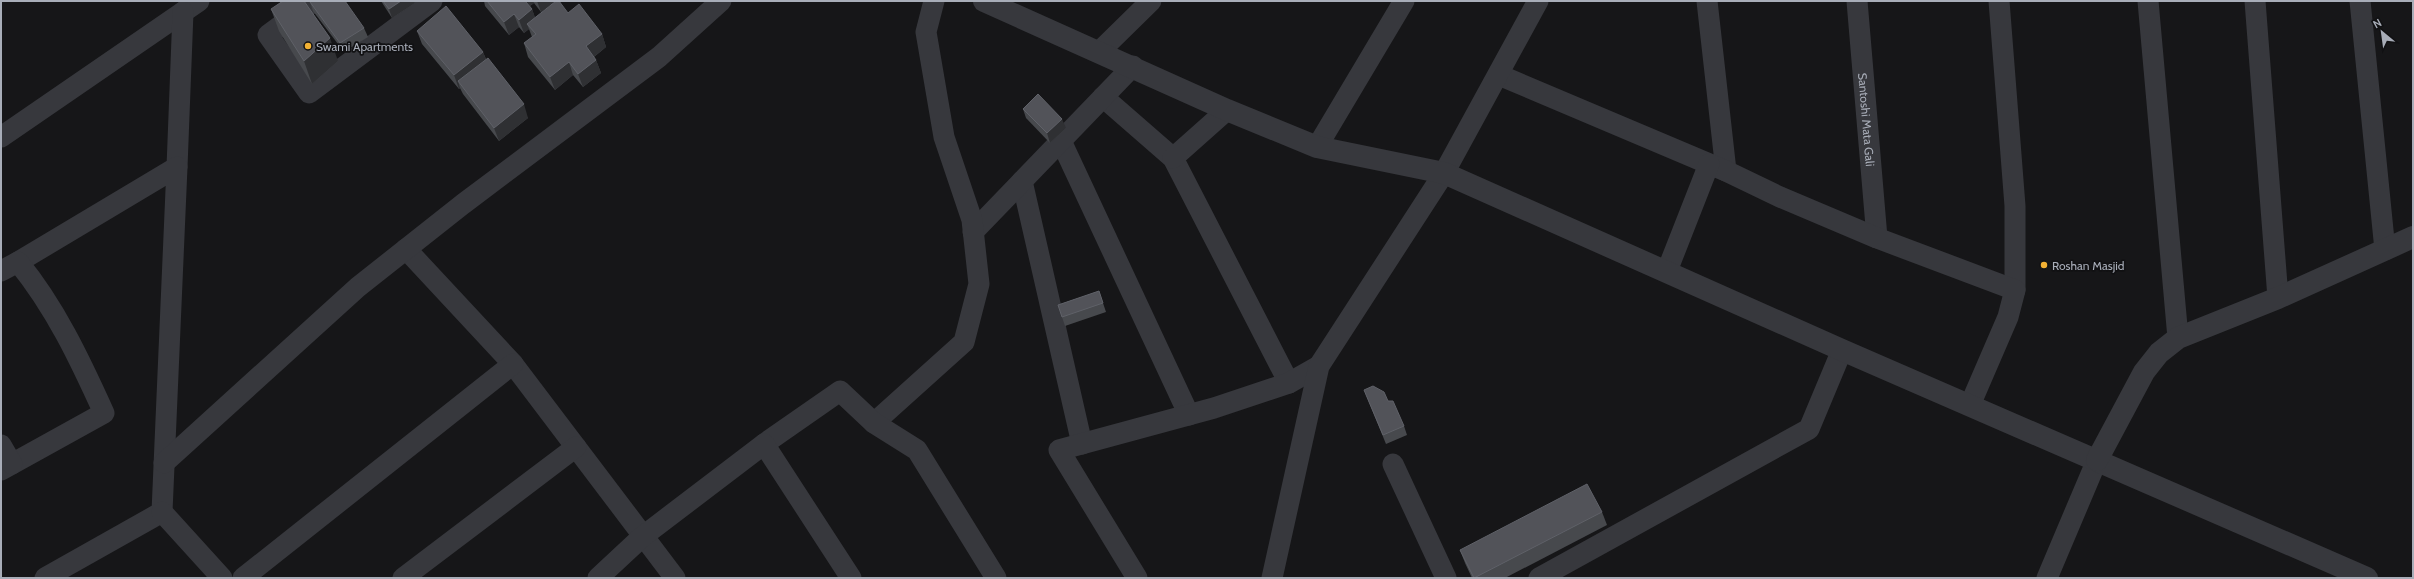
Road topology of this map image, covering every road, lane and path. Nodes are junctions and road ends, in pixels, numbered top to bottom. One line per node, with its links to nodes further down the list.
1 (314, 1): 2 (street)
2 (432, 1)
3 (721, 1): 32 (street)
4 (934, 1): 29 (street)
5 (984, 1): 16 (street)
6 (1404, 1): 23 (street)
7 (1538, 1): 18 (street)
8 (1857, 1): 31 (street, Santoshi Mata Gali)
9 (1999, 1): 36 (street)
10 (2148, 1): 38 (street)
11 (2256, 1): 37 (street)
12 (2360, 1): 33 (street)
13 (1149, 2): 16 (street)
14 (1703, 2): 26 (street)
15 (191, 7): 21 (street); 25 (street)
16 (1099, 52): 17 (street)
17 (1133, 66): 19 (street); 20 (street)
18 (1499, 74): 26 (street); 27 (street)
19 (1103, 97): 22 (street); 24 (street)
20 (1228, 110): 23 (street); 24 (street)
21 (2, 135)
22 (1061, 141): 28 (street); 44 (street)
23 (1317, 147): 27 (street)
24 (1173, 158): 42 (street)
25 (177, 167): 34 (street); 51 (street)
26 (1717, 167): 31 (street); 35 (street)
27 (1444, 173): 35 (street); 41 (street)
28 (1022, 181): 29 (street); 47 (street)
29 (973, 232): 45 (street)
30 (2413, 237): 33 (street)
31 (1877, 238): 36 (street)
32 (406, 249): 40 (street); 51 (street)
33 (2385, 250): 37 (street)
34 (10, 266): 53 (street)
35 (1667, 271): 39 (street)
36 (2015, 290): 43 (street)
37 (2278, 298): 38 (street)
38 (2178, 338): 50 (street)
39 (1842, 350): 43 (street); 67 (street)
40 (513, 364): 49 (street); 58 (street)
41 (1319, 366): 42 (street); 65 (street)
42 (1289, 383): 44 (street)
43 (1970, 405): 50 (street)
44 (1189, 415): 47 (street)
45 (874, 423): 46 (street); 63 (street)
46 (764, 444): 55 (street); 62 (street)
47 (1082, 444): 64 (street)
48 (1, 445): 53 (street)
49 (576, 447): 55 (street); 59 (street)
50 (2097, 460): 68 (street); 69 (street)
51 (164, 463): 54 (street)
52 (1392, 464): 66 (street)
53 (6, 467)
54 (162, 512): 56 (street); 57 (street)
55 (642, 537): 60 (street); 61 (street)
56 (45, 578)
57 (222, 578)
58 (243, 578)
59 (403, 578)
60 (598, 578)
61 (675, 578)
62 (851, 578)
63 (996, 578)
64 (1136, 578)
65 (1272, 578)
66 (1446, 578)
67 (1539, 578)
68 (2047, 578)
69 (2367, 578)

